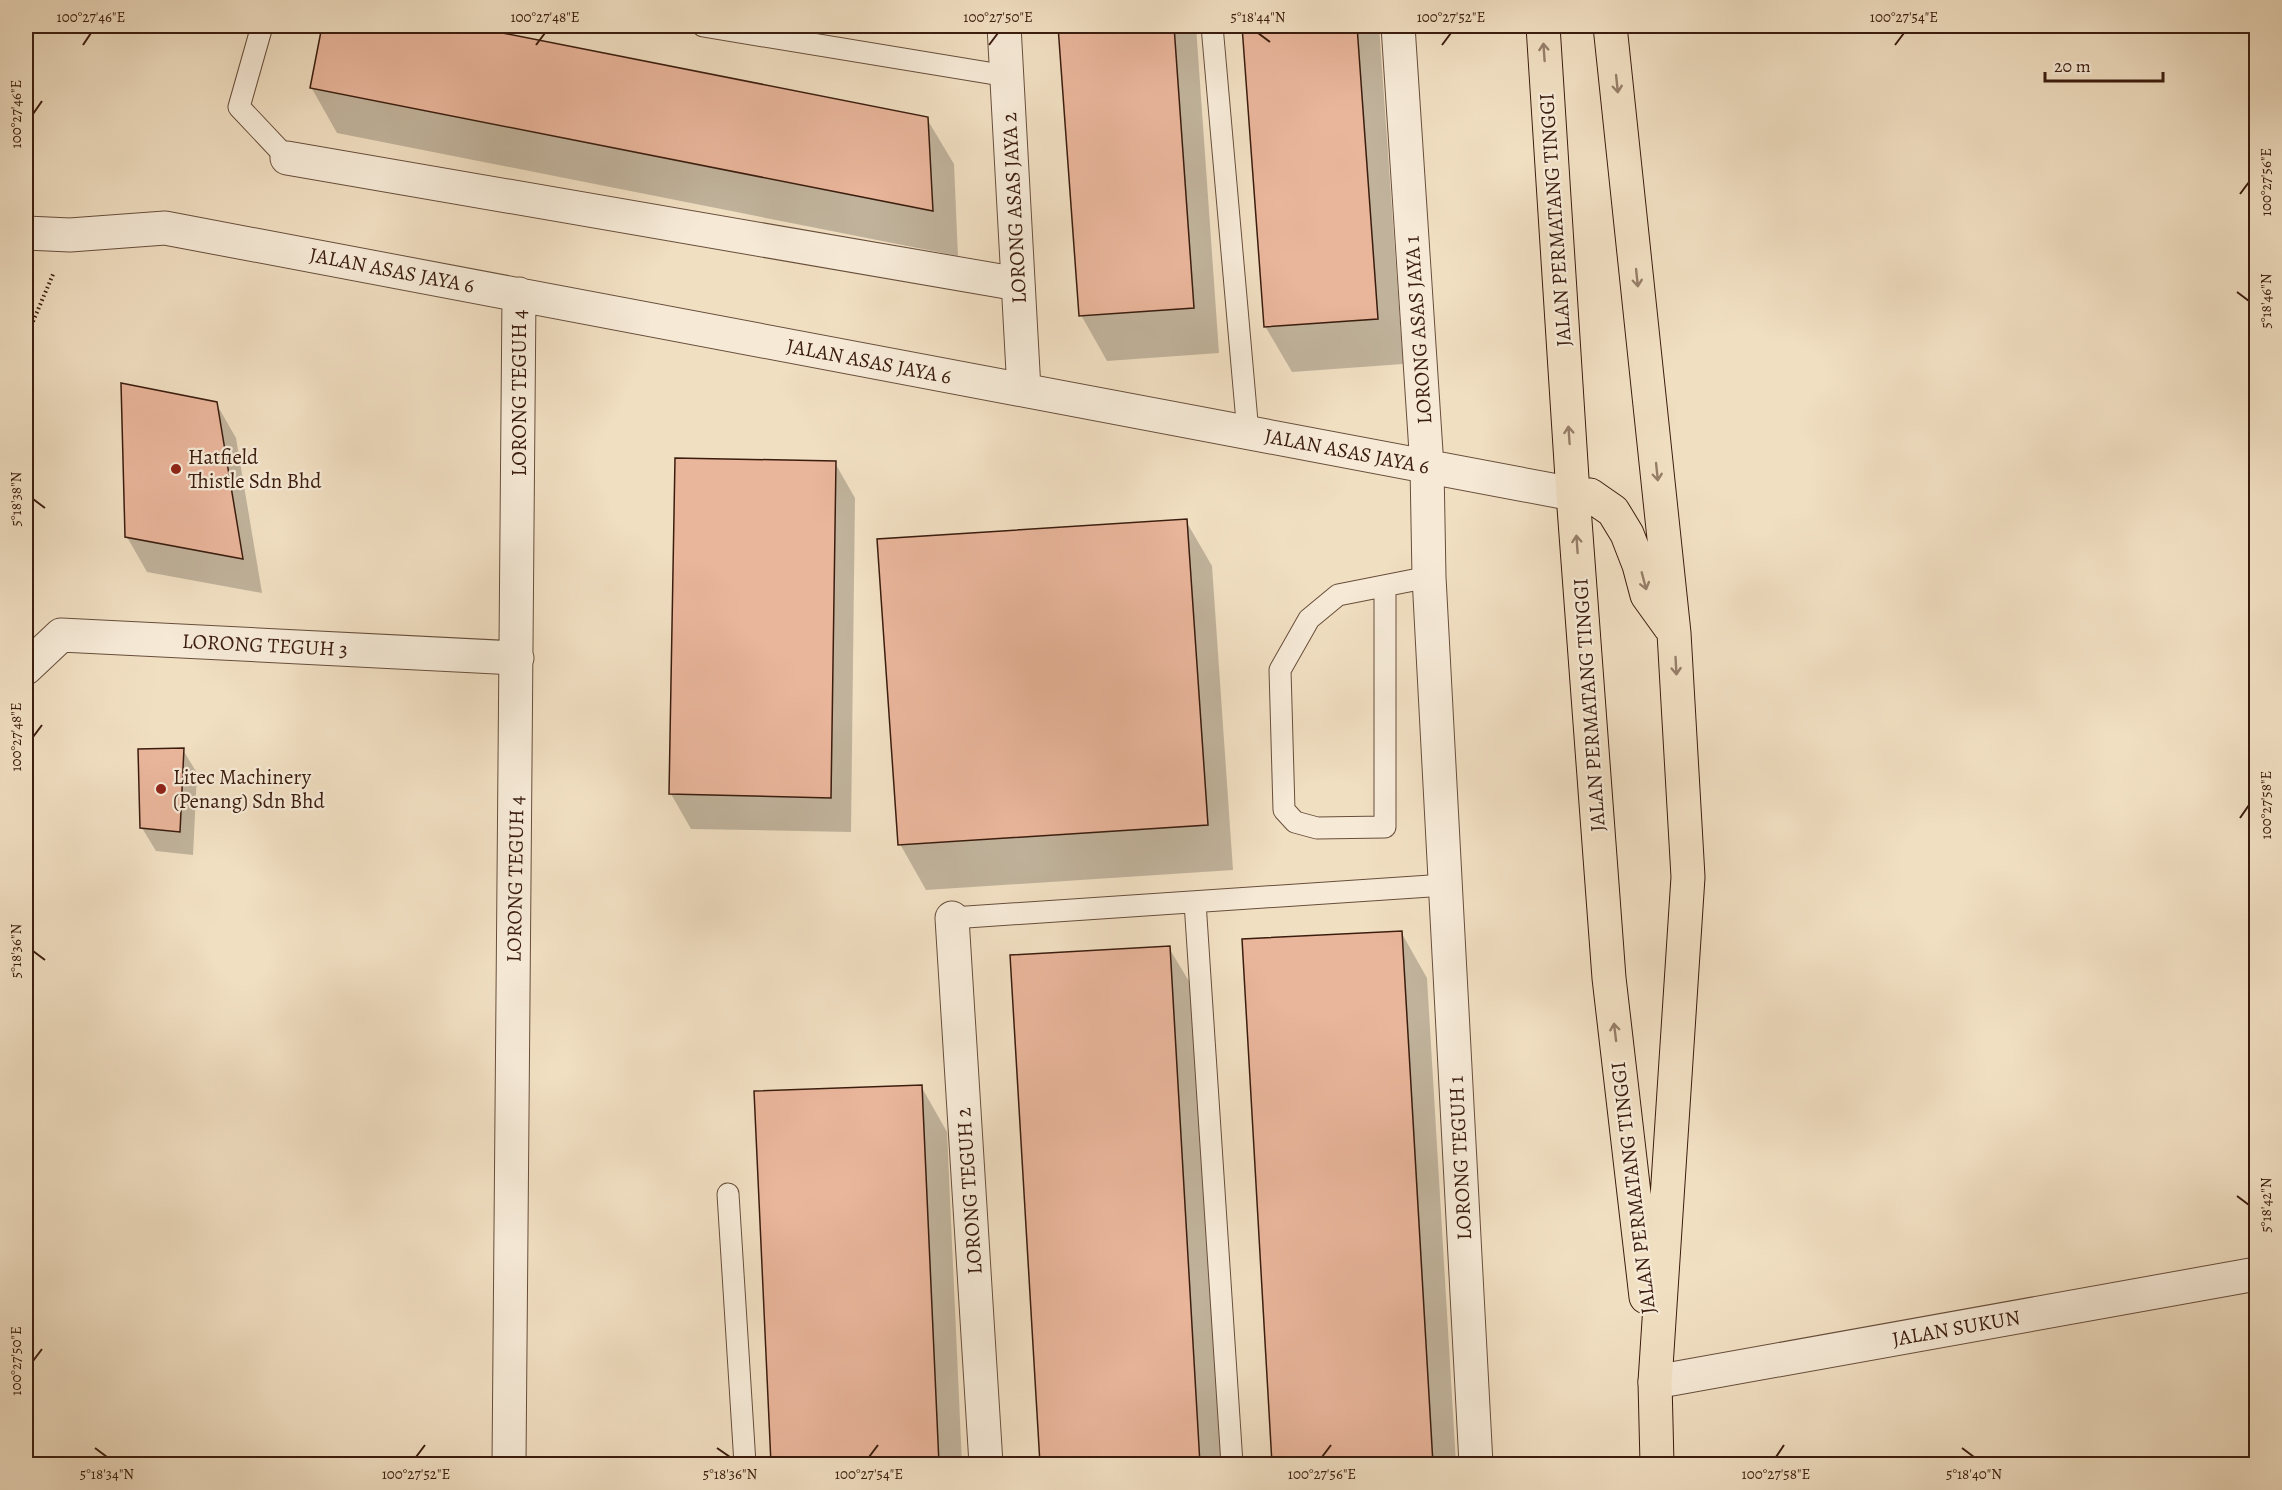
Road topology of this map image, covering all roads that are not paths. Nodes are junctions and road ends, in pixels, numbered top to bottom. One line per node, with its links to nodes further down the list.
1 (262, 26): 10 (lane)
2 (703, 26): 8 (lane)
3 (1004, 26): 9 (street, LORONG ASAS JAYA 2)
4 (1212, 26): 15 (lane)
5 (1398, 26): 16 (street, LORONG ASAS JAYA 1)
6 (1543, 26): 17 (highway, JALAN PERMATANG TINGGI, one-way to 6)
7 (1611, 26): 20 (highway, JALAN PERMATANG TINGGI, one-way to 20)
8 (798, 34): 9 (lane)
9 (1007, 76): 12 (street, LORONG ASAS JAYA 2)
10 (287, 158): 12 (street)
11 (26, 233): 13 (street, JALAN ASAS JAYA 6)
12 (1018, 284): 14 (street, LORONG ASAS JAYA 2)
13 (519, 294): 14 (street, JALAN ASAS JAYA 6); 21 (street, LORONG TEGUH 4)
14 (1024, 390): 15 (street, JALAN ASAS JAYA 6)
15 (1248, 433): 16 (street, JALAN ASAS JAYA 6)
16 (1427, 467): 17 (street, JALAN ASAS JAYA 6); 18 (street, LORONG ASAS JAYA 1)
17 (1573, 494): 20 (highway, one-way to 20); 29 (highway, JALAN PERMATANG TINGGI, one-way to 17)
18 (1429, 577): 19 (lane); 23 (street, LORONG ASAS JAYA 1)
19 (1385, 586): 19 (lane)
20 (1674, 633): 29 (highway, JALAN PERMATANG TINGGI, one-way to 29)
21 (517, 658): 22 (street, LORONG TEGUH 3); 30 (street, LORONG TEGUH 4)
22 (26, 668)
23 (1444, 851): 24 (street, LORONG TEGUH 1)
24 (1446, 885): 25 (lane); 34 (street, LORONG TEGUH 1)
25 (1195, 902): 26 (lane); 33 (lane)
26 (952, 918): 32 (street, LORONG TEGUH 2)
27 (728, 1194): 31 (lane)
28 (2256, 1274): 29 (street, JALAN SUKUN)
29 (1656, 1382): 35 (highway, JALAN PERMATANG TINGGI)
30 (509, 1464)
31 (745, 1464)
32 (986, 1464)
33 (1232, 1464)
34 (1476, 1464)
35 (1657, 1464)

